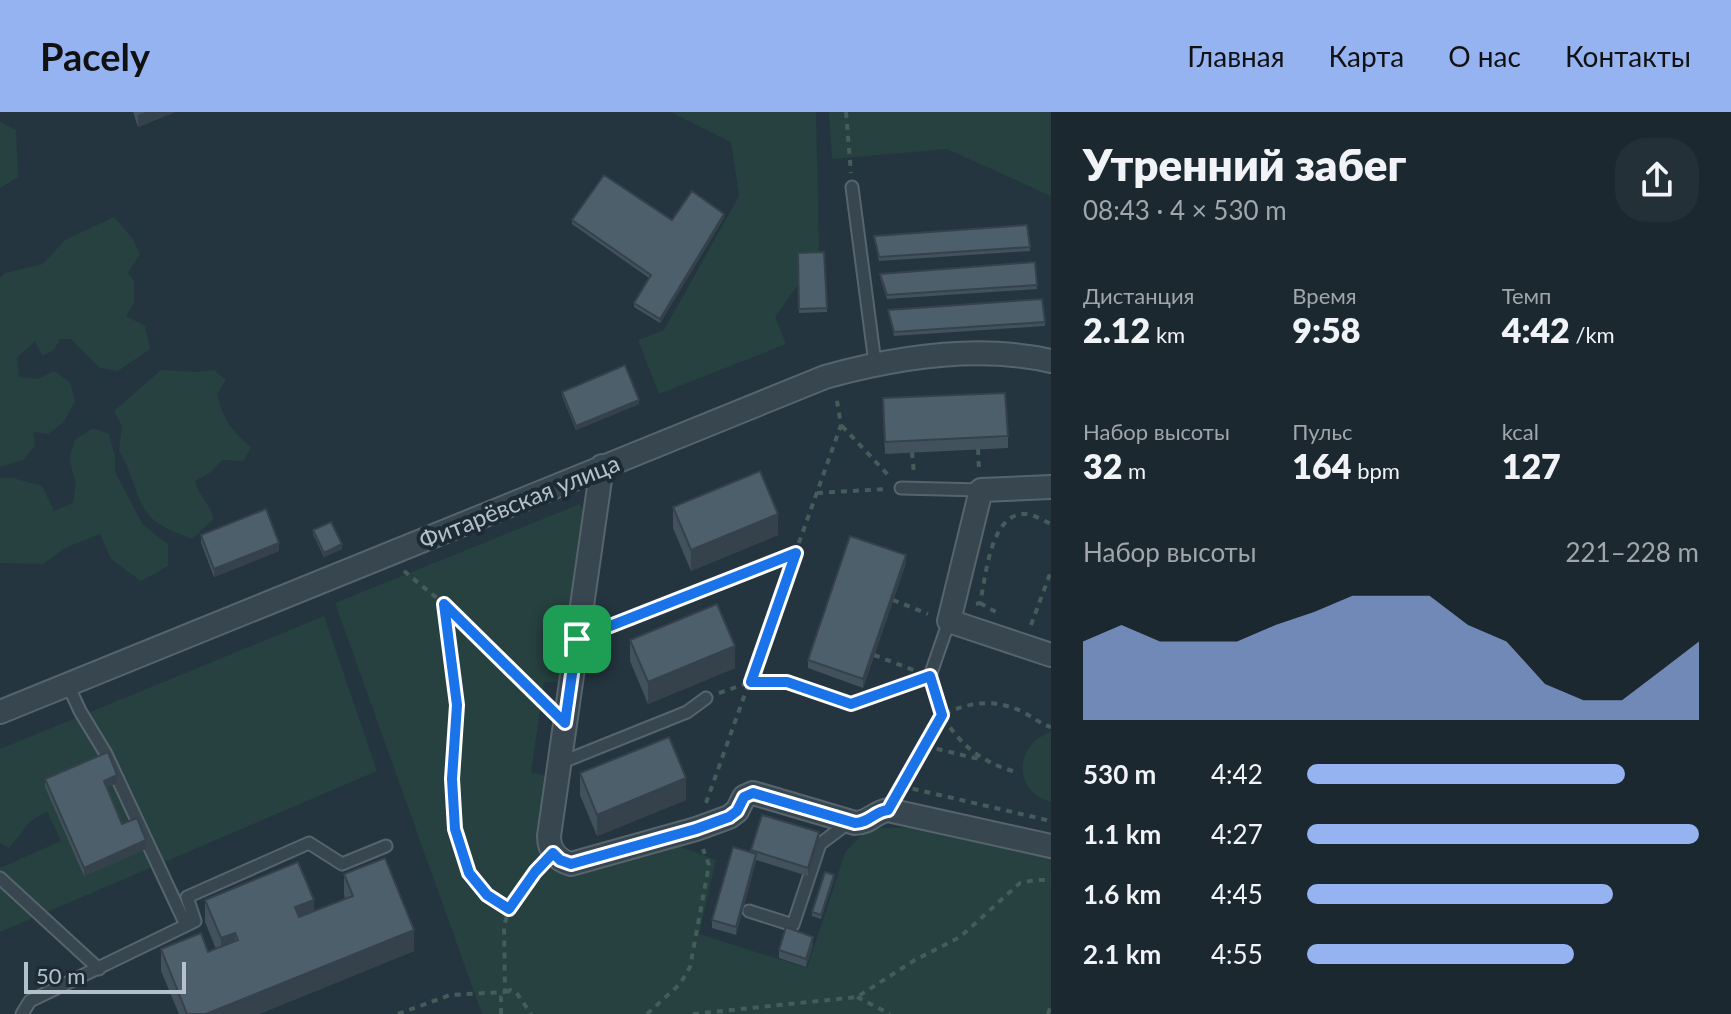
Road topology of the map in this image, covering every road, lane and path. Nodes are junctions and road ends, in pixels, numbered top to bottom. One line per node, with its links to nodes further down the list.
1 (846, 112): 2 (path)
2 (852, 187): 4 (lane)
3 (1051, 361): 4 (street, Фитарёвская улица)
4 (875, 363): 7 (street, Фитарёвская улица)
5 (835, 392): 6 (path)
6 (841, 425): 9 (path); 11 (path)
7 (602, 466): 21 (street); 26 (street, Фитарёвская улица)
8 (1051, 487): 10 (street)
9 (901, 488): 10 (lane); 11 (path)
10 (981, 490): 19 (street)
11 (817, 493): 13 (path)
12 (1051, 524): 19 (path)
13 (796, 553): 16 (path); 25 (path)
14 (404, 571): 18 (path)
15 (1051, 571): 20 (path)
16 (747, 572): 21 (lane)
17 (893, 600): 19 (path)
18 (444, 604): 30 (path); 46 (path)
19 (949, 621): 23 (street); 24 (lane)
20 (1030, 627)
21 (577, 639): 30 (street)
22 (874, 655): 24 (path)
23 (1051, 655)
24 (930, 676): 25 (path); 29 (path)
25 (751, 682): 27 (path); 40 (path)
26 (68, 685): 28 (street, Фитарёвская улица); 48 (lane)
27 (706, 698): 34 (lane)
28 (0, 712)
29 (942, 715): 31 (path); 32 (path); 33 (path)
30 (565, 723): 34 (street)
31 (1051, 727)
32 (924, 746): 33 (path); 36 (path)
33 (985, 760): 35 (path)
34 (560, 763): 43 (street)
35 (1013, 771)
36 (901, 786): 37 (path); 38 (path)
37 (888, 810): 39 (street); 42 (street)
38 (1051, 821)
39 (850, 822): 40 (street); 47 (lane)
40 (696, 829): 43 (street); 57 (path)
41 (386, 846): 48 (lane)
42 (1051, 846)
43 (553, 853): 46 (path)
44 (0, 878): 49 (lane)
45 (1051, 880): 51 (path)
46 (509, 909): 50 (path)
47 (749, 911)
48 (186, 925): 49 (lane)
49 (99, 969): 53 (lane)
50 (505, 992): 54 (path); 55 (path); 56 (path)
51 (857, 997): 58 (path); 59 (path)
52 (1051, 1005): 60 (path)
53 (22, 1014)
54 (398, 1014)
55 (501, 1014)
56 (531, 1014)
57 (647, 1014)
58 (693, 1014)
59 (890, 1014)
60 (1048, 1014)

